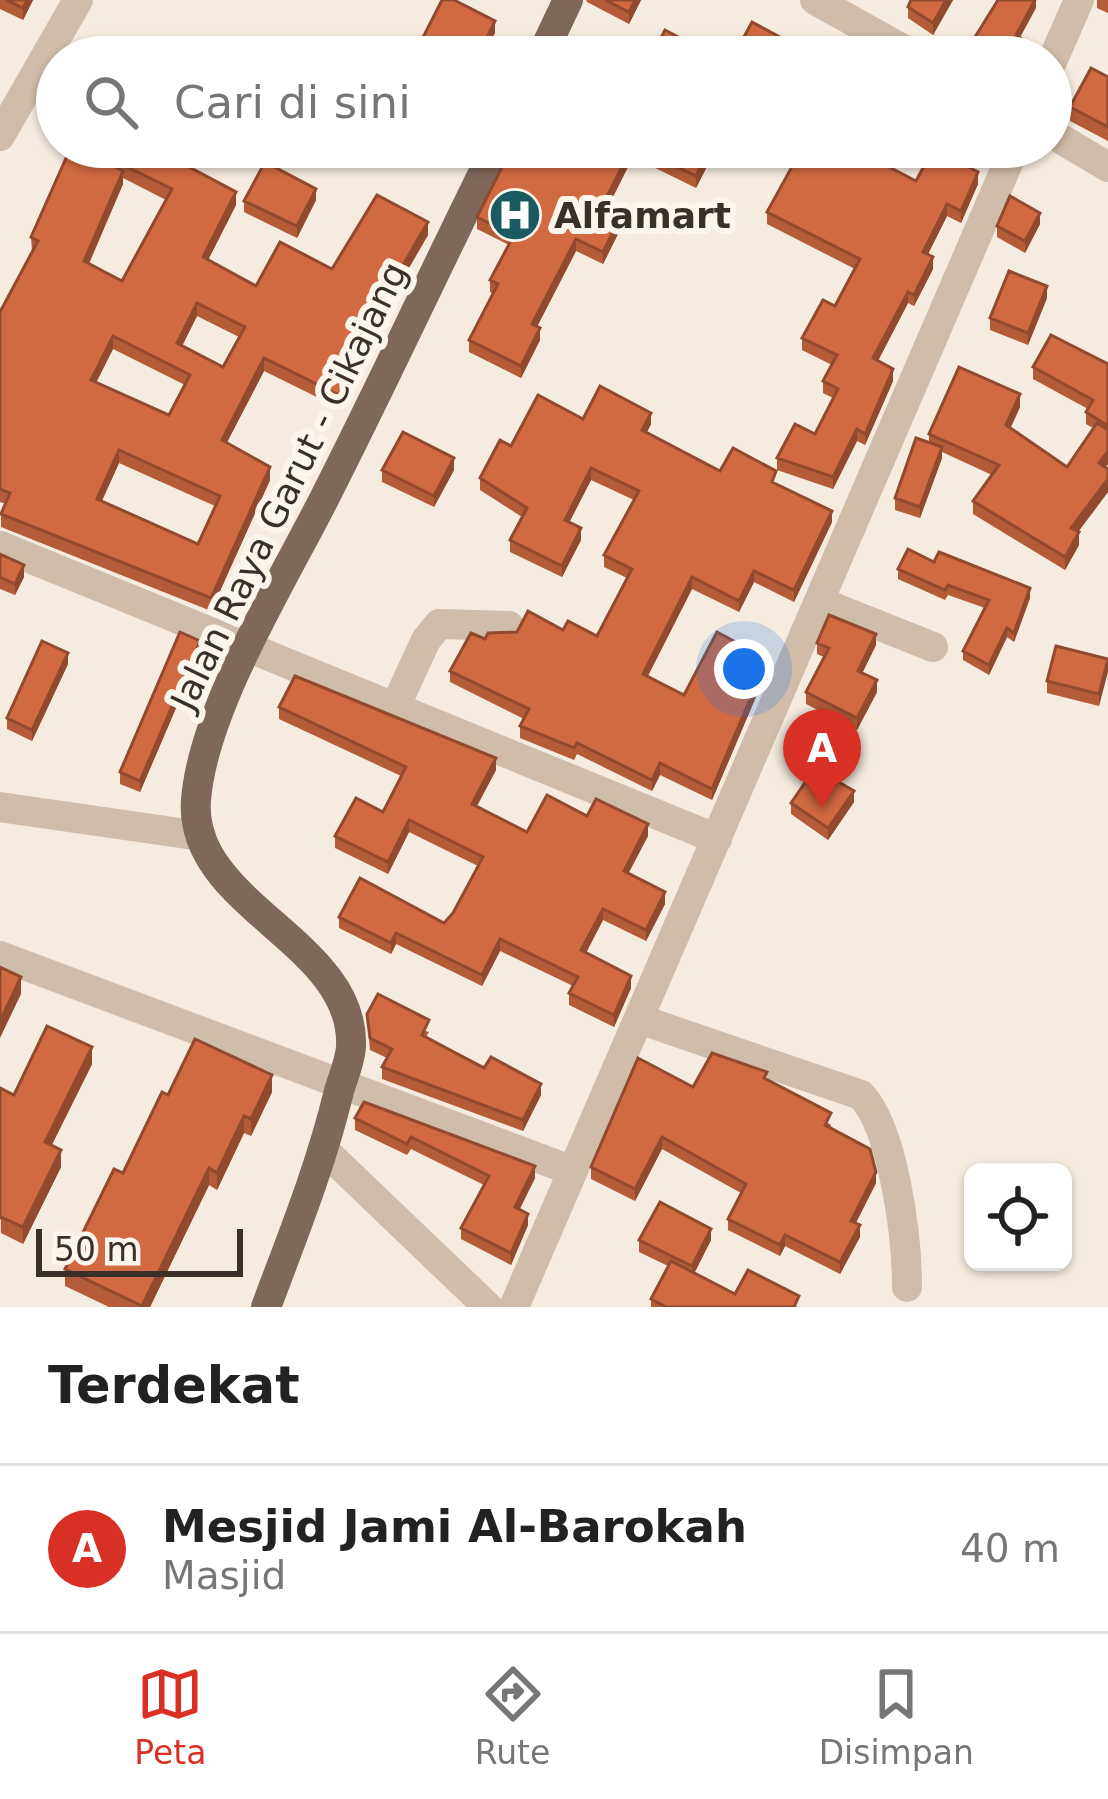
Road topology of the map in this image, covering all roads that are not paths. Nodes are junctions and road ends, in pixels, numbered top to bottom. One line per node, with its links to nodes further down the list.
1 (78, 0): 5 (street)
2 (568, 0): 6 (main road)
3 (815, 0): 7 (street)
4 (1079, 0): 8 (street)
5 (57, 36)
6 (551, 36)
7 (879, 36)
8 (1063, 36)
9 (36, 73): 10 (street)
10 (0, 136)
11 (1072, 146): 12 (street)
12 (1108, 167)
13 (486, 168): 18 (main road, Jalan Raya Garut - Cikajang)
14 (1006, 168): 16 (street)
15 (0, 546): 18 (street)
16 (820, 602): 19 (street); 23 (street)
17 (509, 626): 20 (street)
18 (250, 646): 20 (street); 22 (main road, Jalan Raya Garut - Cikajang)
19 (933, 647)
20 (396, 705): 23 (street)
21 (0, 807): 22 (street)
22 (201, 836): 26 (main road)
23 (717, 839): 25 (street)
24 (0, 956): 26 (street)
25 (639, 1019): 28 (street); 29 (street)
26 (340, 1085): 27 (main road); 28 (street)
27 (326, 1152): 30 (main road); 31 (street)
28 (573, 1171): 32 (street)
29 (907, 1287)
30 (266, 1307)
31 (488, 1307)
32 (514, 1307)

